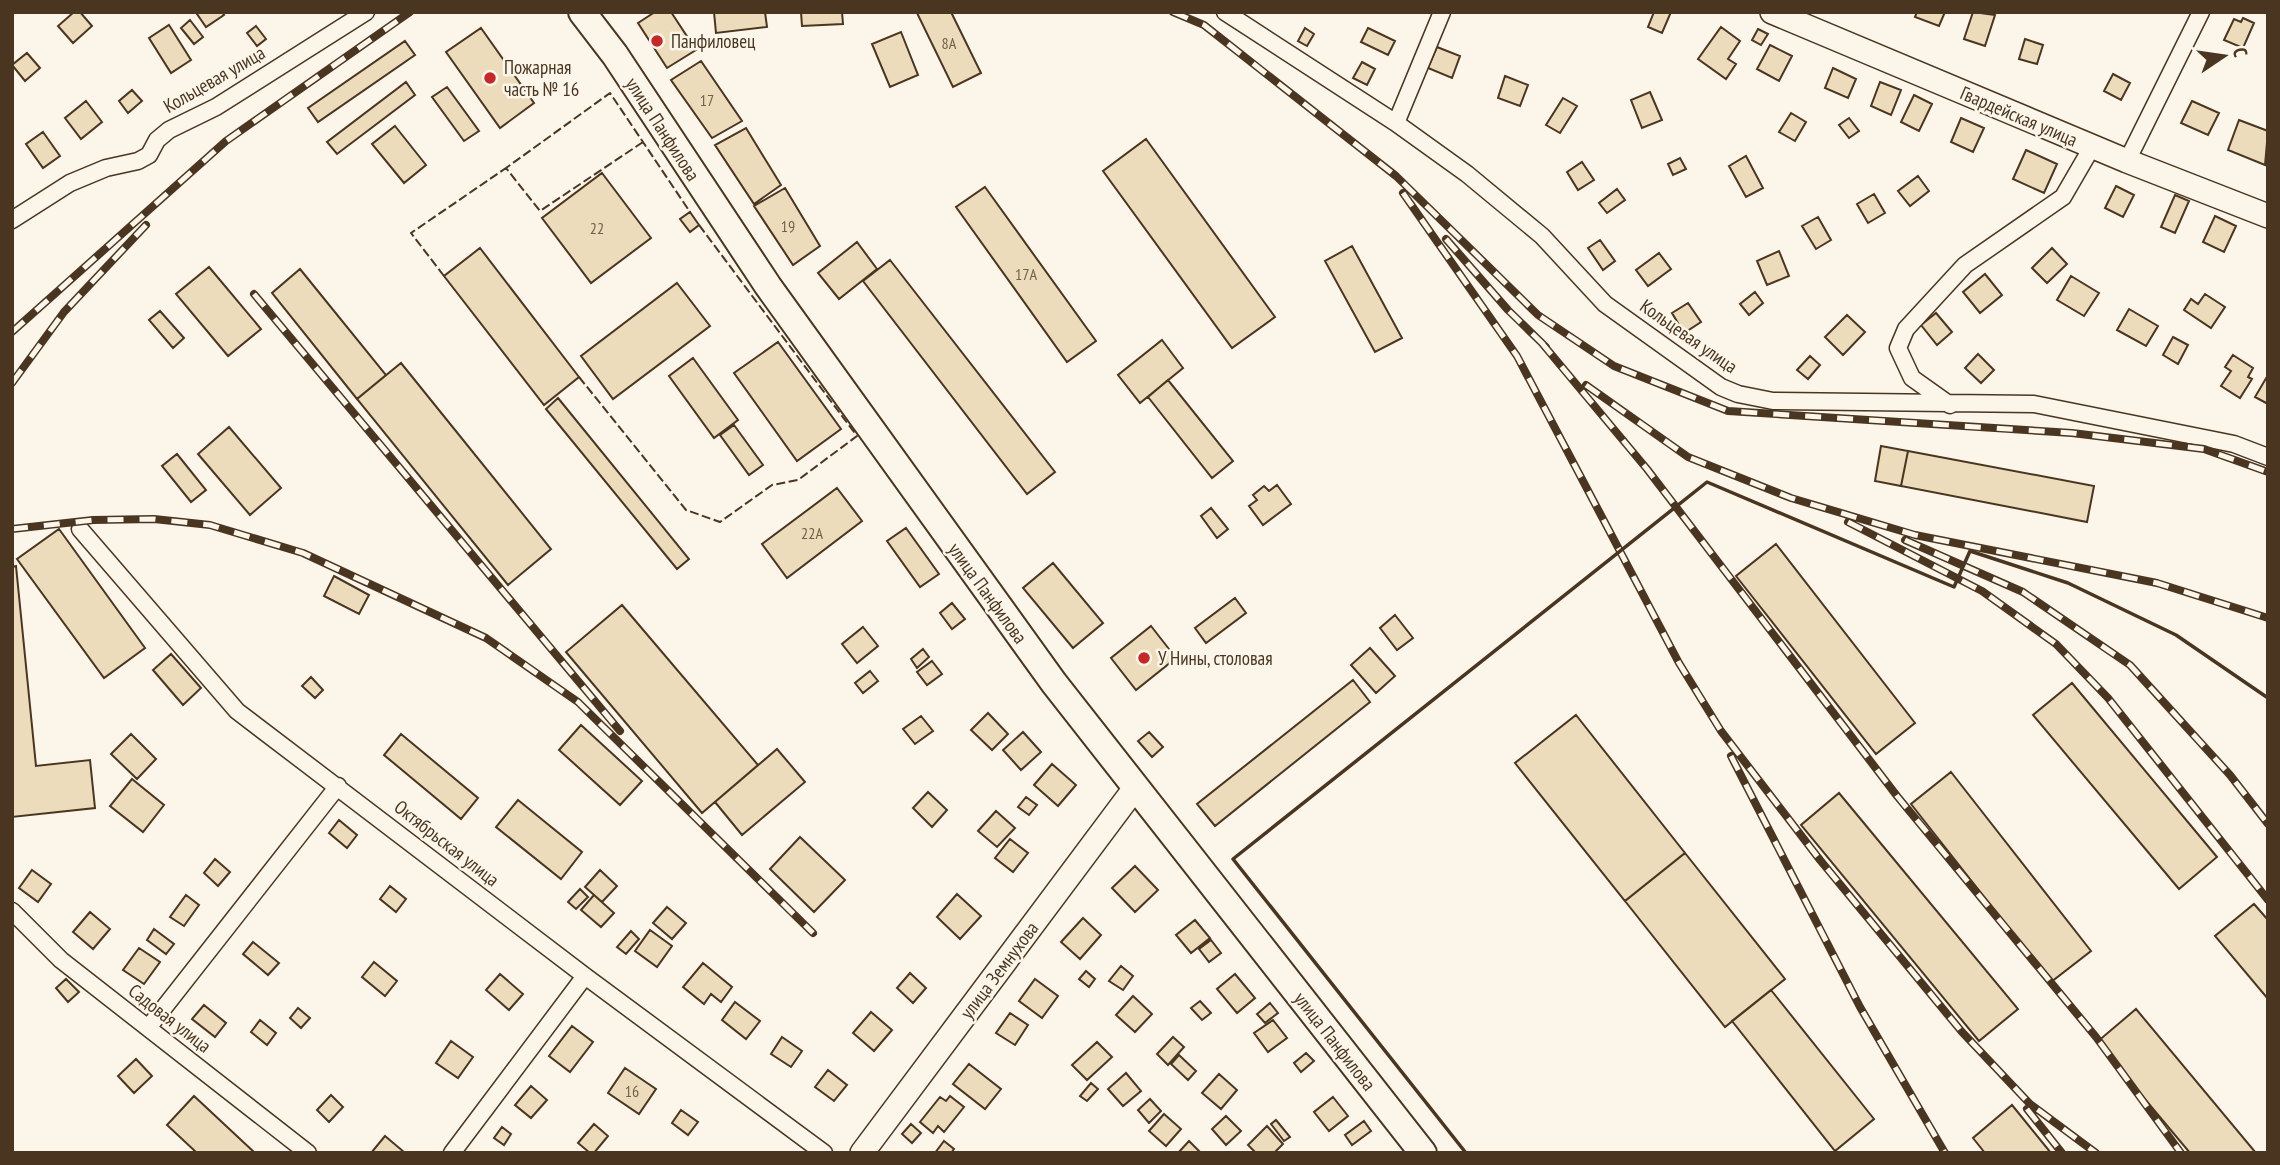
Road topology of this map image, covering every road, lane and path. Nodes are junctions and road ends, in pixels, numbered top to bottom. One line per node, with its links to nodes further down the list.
1 (366, 12): 11 (street, Кольцевая улица)
2 (582, 12): 16 (main road, улица Панфилова)
3 (1225, 12): 7 (street, Кольцевая улица)
4 (1441, 12): 7 (street)
5 (1772, 12): 8 (main road, Гвардейская улица)
6 (2200, 12): 9 (street)
7 (1396, 123): 12 (street, Кольцевая улица)
8 (2092, 147): 9 (main road, Гвардейская улица); 12 (street)
9 (2127, 161): 10 (main road, Гвардейская улица)
10 (2268, 216)
11 (12, 220)
12 (1950, 405): 13 (street, Кольцевая улица)
13 (2268, 457)
14 (80, 529): 15 (street, Октябрьская улица)
15 (338, 786): 18 (street, Октябрьская улица); 19 (street)
16 (1135, 788): 23 (main road, улица Земнухова); 24 (main road, улица Панфилова)
17 (12, 911): 19 (street, Садовая улица)
18 (585, 976): 21 (street); 22 (street, Октябрьская улица)
19 (148, 1028): 20 (street, Садовая улица)
20 (308, 1153)
21 (452, 1153)
22 (824, 1153)
23 (862, 1153)
24 (1423, 1153)

